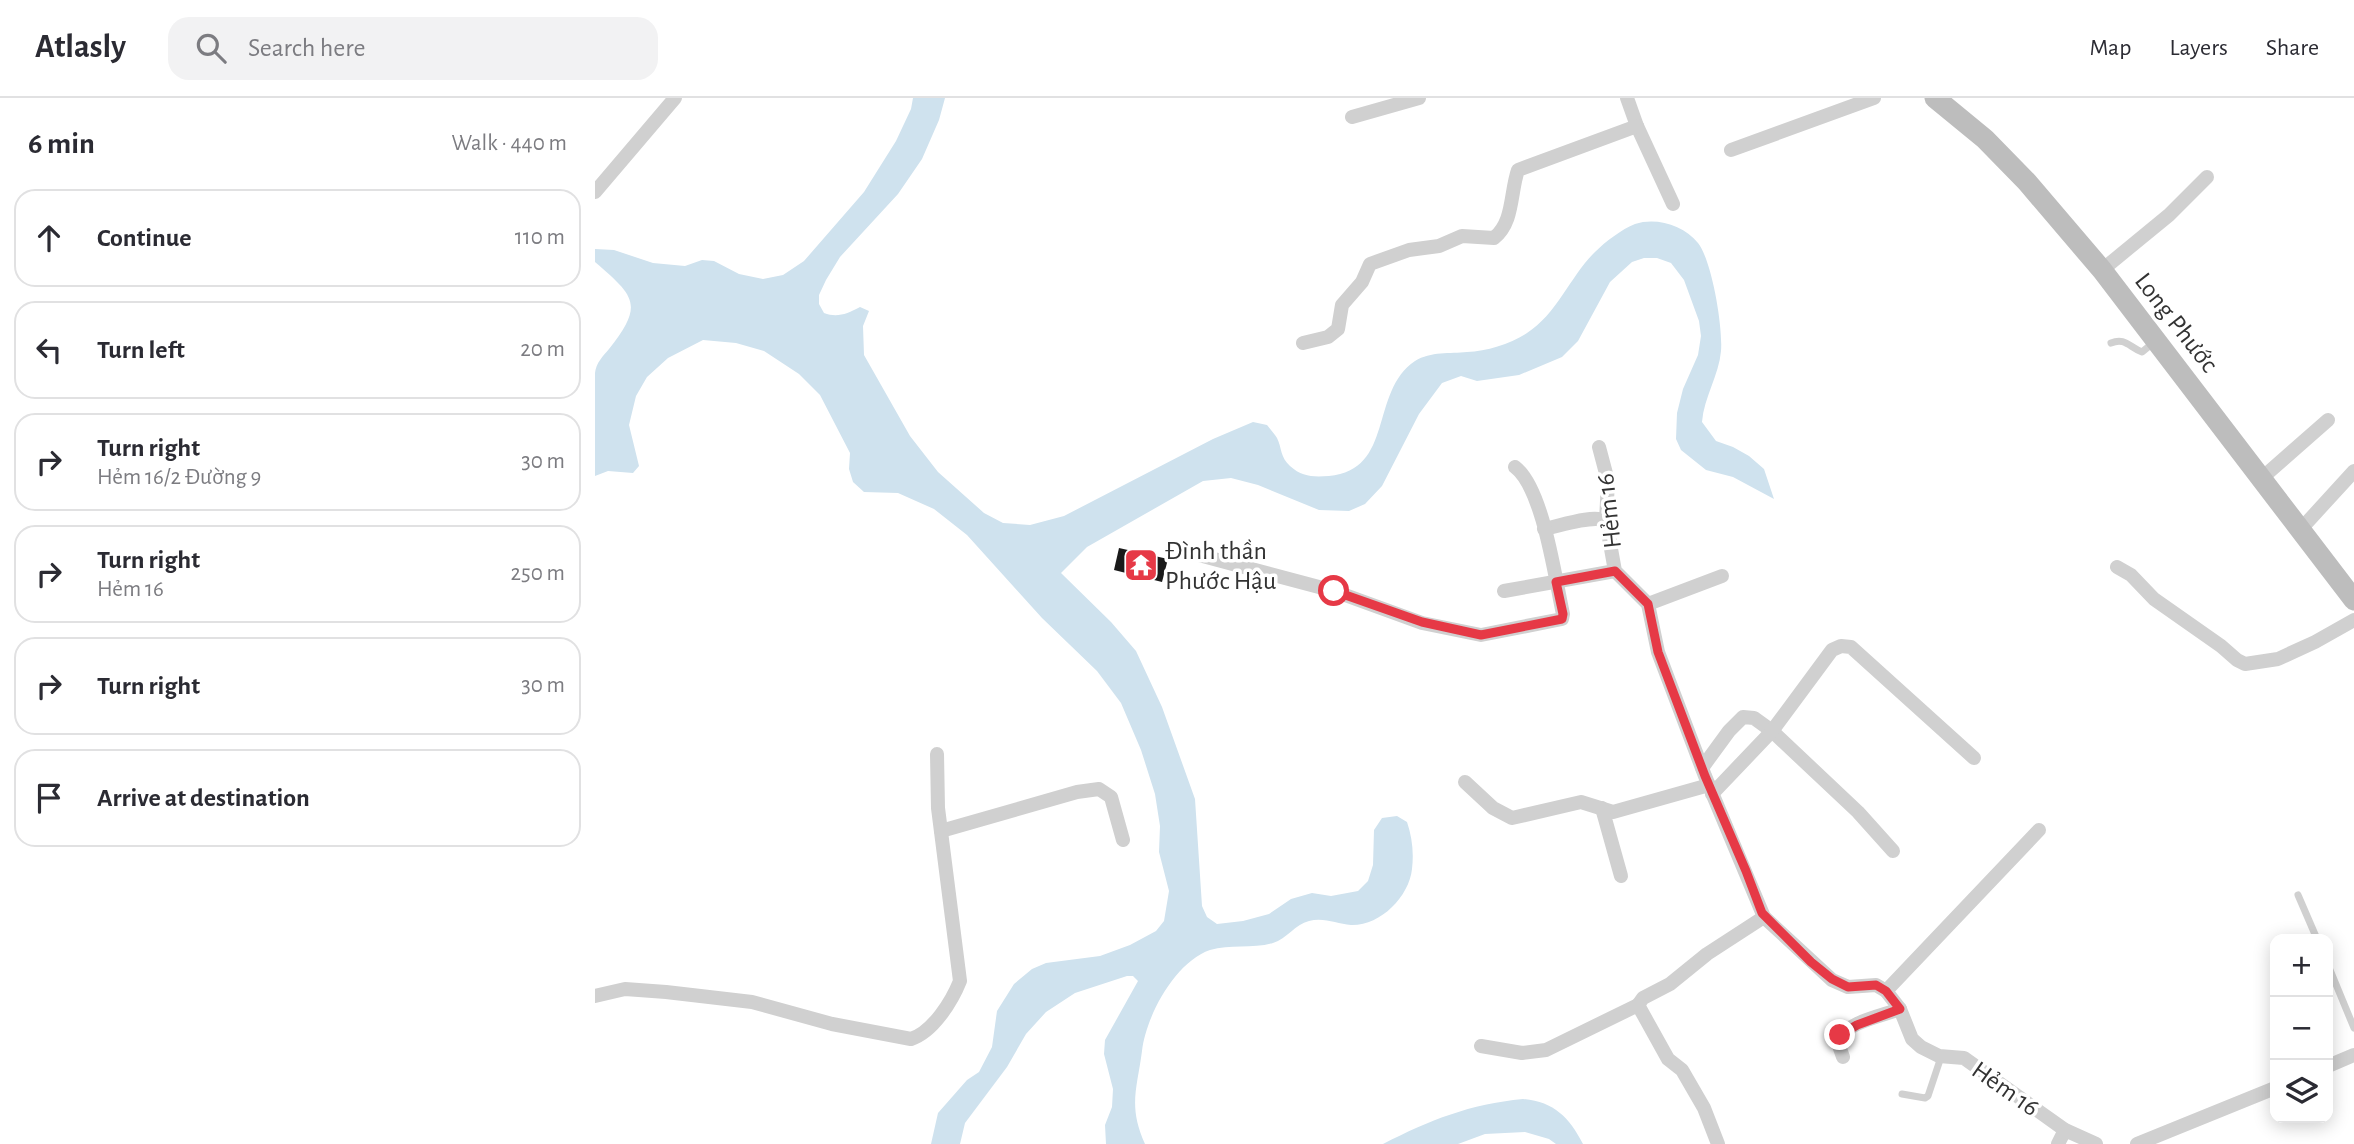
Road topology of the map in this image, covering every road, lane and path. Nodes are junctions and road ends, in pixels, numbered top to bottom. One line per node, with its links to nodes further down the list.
1 (675, 98): 10 (street)
2 (1419, 98): 6 (street)
3 (1627, 98): 7 (street)
4 (1874, 98): 8 (street)
5 (1935, 98): 12 (street, Long Phước)
6 (1352, 117)
7 (1637, 126): 11 (street); 14 (street)
8 (1731, 150)
9 (2207, 177): 12 (street)
10 (595, 192)
11 (1673, 204)
12 (2102, 270): 13 (street, Long Phước)
13 (2157, 340): 15 (lane); 20 (street, Long Phước)
14 (1303, 342)
15 (2111, 342)
16 (2328, 419): 20 (street)
17 (1599, 447): 21 (street, Hẻm 16)
18 (1515, 467): 22 (street)
19 (2354, 471): 23 (street)
20 (2262, 478): 23 (street, Long Phước)
21 (1606, 521): 22 (street); 26 (street, Hẻm 16)
22 (1545, 529): 28 (street)
23 (2301, 529): 30 (street, Long Phước)
24 (1199, 555): 28 (street)
25 (2117, 567): 32 (street)
26 (1615, 571): 28 (street); 31 (street, Hẻm 16)
27 (1722, 576): 31 (street)
28 (1556, 582): 29 (street)
29 (1504, 591)
30 (2354, 600)
31 (1648, 604): 36 (street)
32 (2354, 620)
33 (1772, 731): 35 (street); 36 (street); 38 (street); 43 (street)
34 (937, 754): 41 (street)
35 (1974, 758)
36 (1702, 768): 38 (street)
37 (1465, 782): 39 (street)
38 (1711, 790): 39 (street); 46 (street)
39 (1602, 808): 44 (street)
40 (2039, 830): 49 (street)
41 (941, 831): 42 (street); 50 (street)
42 (1123, 840)
43 (1893, 851)
44 (1621, 876)
45 (2298, 895): 47 (lane)
46 (1765, 917): 49 (street); 51 (street)
47 (2315, 934)
48 (2333, 977): 53 (lane)
49 (1886, 991): 52 (street, Hẻm 16)
50 (595, 996)
51 (1638, 1005): 54 (street); 62 (street)
52 (1900, 1009): 56 (street, Hẻm 16); 57 (street)
53 (2354, 1028)
54 (1481, 1046)
55 (2354, 1055): 58 (street)
56 (1942, 1056): 60 (lane); 61 (street, Hẻm 16)
57 (1843, 1057)
58 (2333, 1064)
59 (2270, 1090): 65 (street)
60 (1902, 1094)
61 (2065, 1130): 63 (street); 64 (street, Hẻm 16)
62 (1718, 1144)
63 (2059, 1144)
64 (2096, 1144)
65 (2137, 1144)

